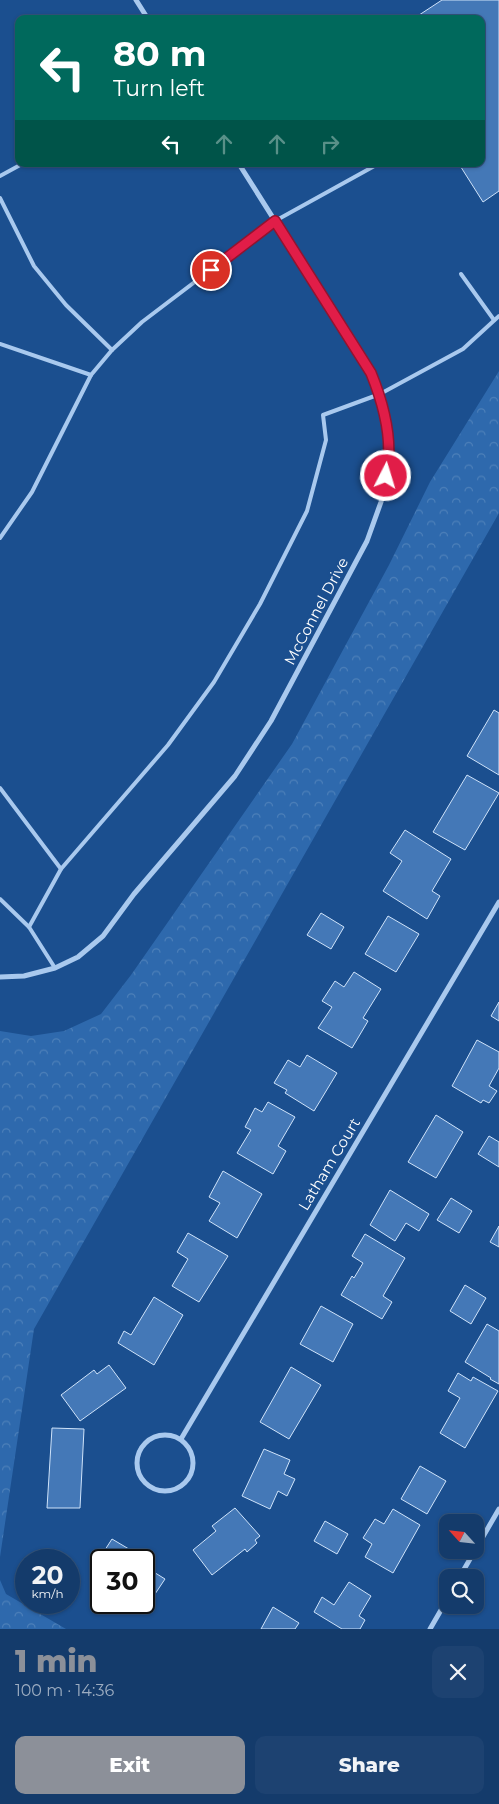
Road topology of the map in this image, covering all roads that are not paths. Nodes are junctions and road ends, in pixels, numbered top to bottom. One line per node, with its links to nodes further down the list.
1 (136, 0): 2 (street)
2 (145, 15)
3 (16, 167): 6 (lane)
4 (241, 167): 8 (street, McConnel Drive)
5 (373, 167): 8 (lane)
6 (0, 176)
7 (0, 198): 13 (lane)
8 (275, 221): 13 (lane); 15 (street, McConnel Drive)
9 (461, 274): 11 (lane)
10 (499, 316): 11 (lane)
11 (494, 320): 15 (lane)
12 (0, 344): 14 (lane)
13 (112, 350): 14 (lane)
14 (91, 375): 16 (lane)
15 (380, 394): 18 (lane); 22 (street, McConnel Drive)
16 (0, 538)
17 (0, 788): 18 (lane)
18 (61, 869): 21 (lane)
19 (0, 899): 21 (lane)
20 (499, 902): 24 (street, Latham Court)
21 (29, 927): 22 (lane)
22 (55, 968): 23 (street, McConnel Drive)
23 (0, 977)
24 (181, 1439): 24 (street)
25 (499, 1509): 26 (street)
26 (465, 1569)
27 (439, 1614): 28 (street)
28 (430, 1629)

